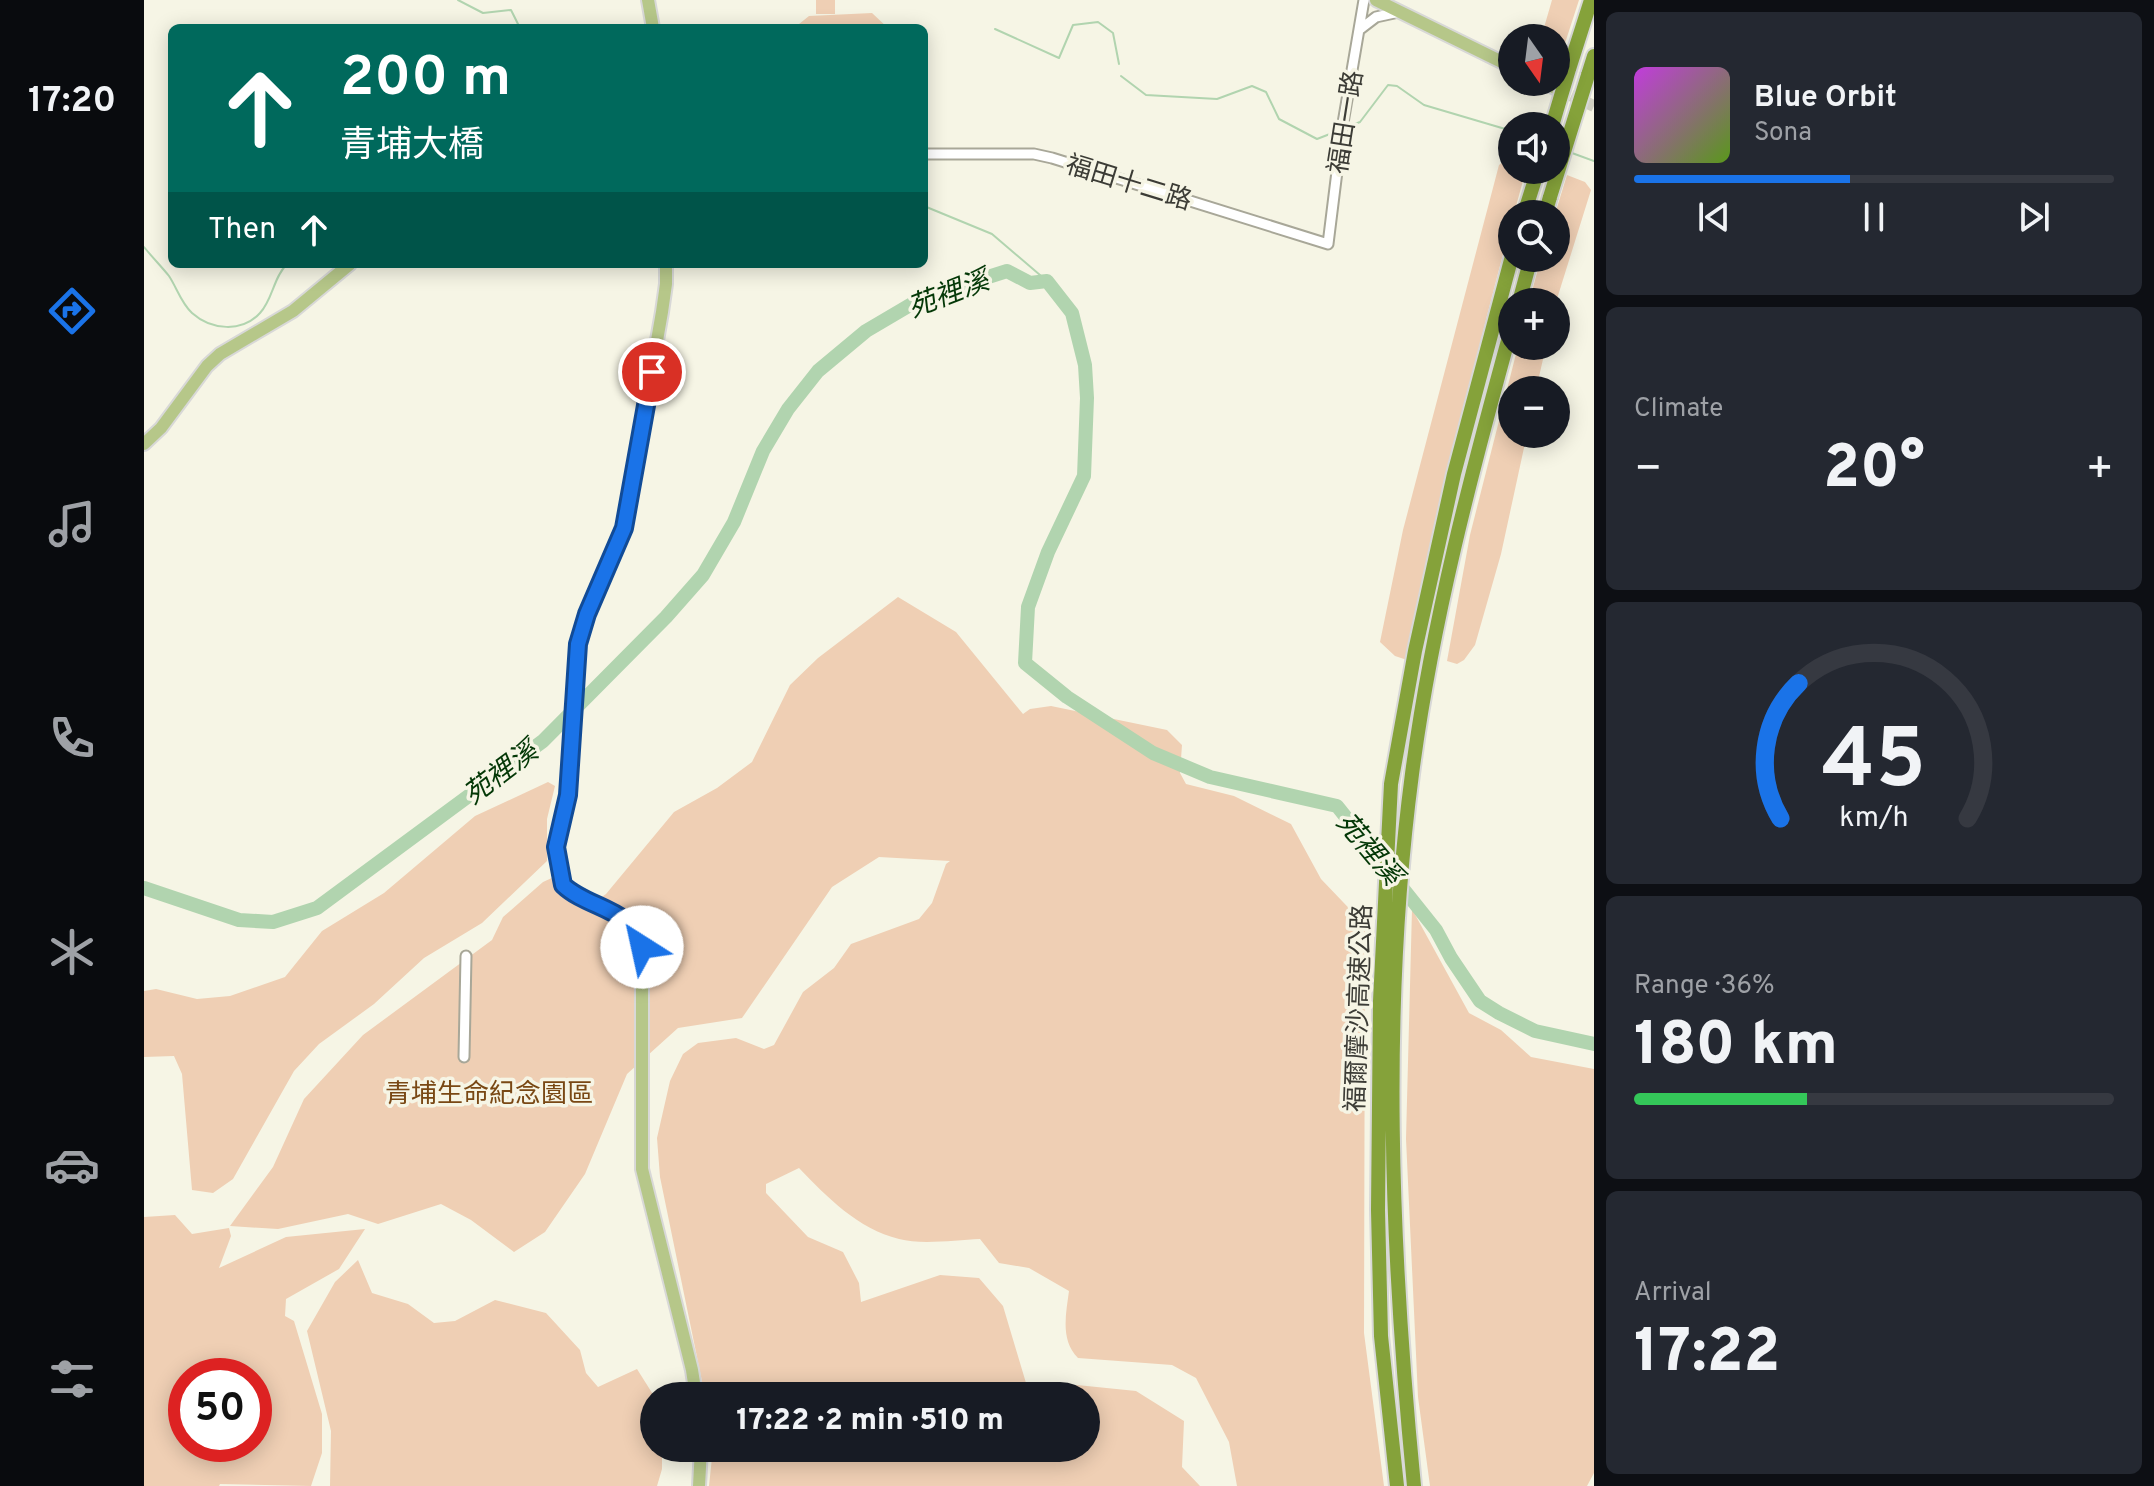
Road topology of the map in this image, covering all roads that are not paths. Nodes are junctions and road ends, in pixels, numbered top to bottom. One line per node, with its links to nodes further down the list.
1 (648, 0): 6 (main road)
2 (1364, 0): 7 (street, 福田一路)
3 (1376, 0): 5 (main road)
4 (1591, 0): 10 (highway, bridge)
5 (1400, 12): 7 (street); 9 (main road)
6 (652, 24)
7 (1359, 30): 13 (street, 福田一路)
8 (1594, 56): 12 (highway, bridge)
9 (1498, 60)
10 (1556, 112)
11 (928, 154): 13 (street, 福田十二路)
12 (1549, 200)
13 (1328, 244)
14 (345, 268): 18 (main road)
15 (666, 268): 22 (main road)
16 (1508, 272): 20 (highway, 福爾摩沙高速公路)
17 (1503, 360): 20 (highway, 福爾摩沙高速公路)
18 (144, 444)
19 (466, 956): 21 (street)
20 (1388, 1001): 25 (highway, 福爾摩沙高速公路); 26 (highway, 福爾摩沙高速公路)
21 (464, 1057)
22 (694, 1382)
23 (700, 1462): 24 (main road)
24 (699, 1486)
25 (1397, 1486)
26 (1414, 1486)

